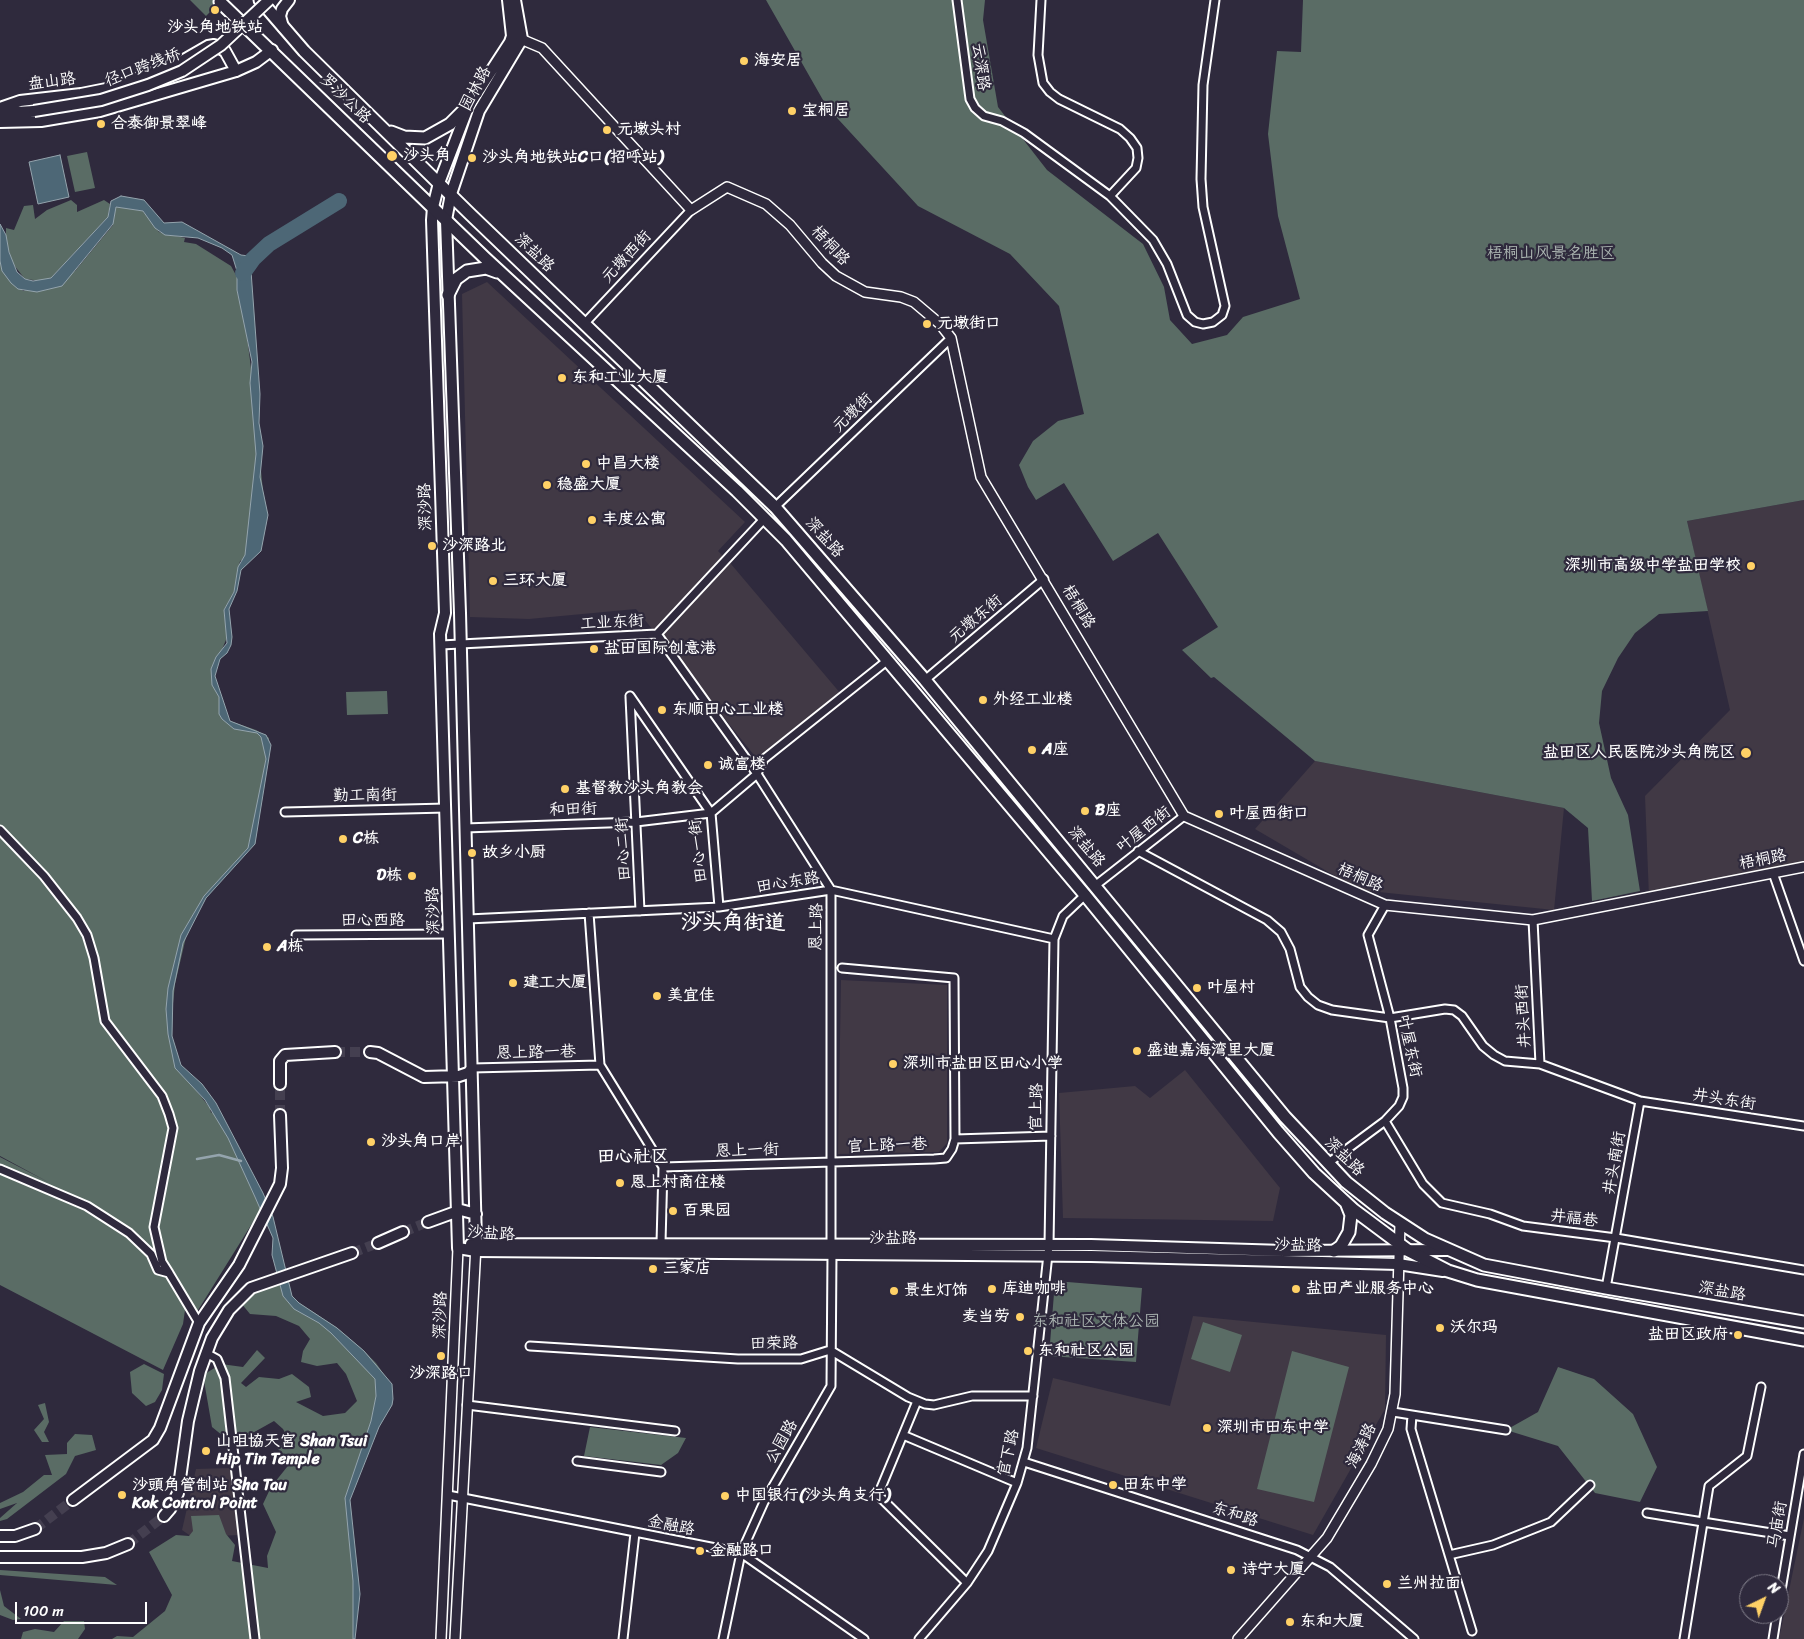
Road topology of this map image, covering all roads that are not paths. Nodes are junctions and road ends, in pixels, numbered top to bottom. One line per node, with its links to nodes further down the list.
1 (260, 0): 10 (main road, 罗沙公路)
2 (269, 0): 16 (main road, 径口跨线桥, bridge)
3 (289, 0): 10 (main road)
4 (508, 0): 11 (main road)
5 (515, 0): 11 (main road)
6 (957, 0): 22 (street, 云深路)
7 (1041, 0): 22 (street)
8 (1215, 0): 22 (street)
9 (220, 2): 12 (main road, 罗沙公路)
10 (283, 27): 19 (main road, 罗沙公路)
11 (517, 37): 14 (main road, 园林路); 21 (main road, 园林路); 24 (street)
12 (272, 50): 13 (main road); 23 (main road, 罗沙公路)
13 (236, 71): 15 (main road, 盘山路); 18 (main road)
14 (469, 105): 19 (main road); 20 (main road, 园林路)
15 (0, 108)
16 (34, 112): 17 (main road, 盘山路)
17 (0, 113)
18 (0, 122)
19 (380, 125): 20 (main road, 罗沙公路)
20 (440, 183): 21 (main road, 罗沙公路); 23 (main road, 深沙路)
21 (451, 194): 25 (main road, 深沙路); 28 (main road, 深盐路)
22 (1110, 196)
23 (433, 207): 25 (main road, 罗沙公路); 35 (main road, 深沙路)
24 (690, 210): 28 (street, 元墩西街); 29 (street, 梧桐路)
25 (446, 220): 26 (main road, 深盐路); 27 (main road, 深沙路)
26 (505, 276): 27 (main road); 31 (main road, 深盐路)
27 (448, 295): 34 (main road, 深沙路)
28 (584, 324): 30 (main road, 深盐路)
29 (951, 338): 30 (street, 元墩街); 32 (street, 梧桐路)
30 (775, 507): 37 (main road, 深盐路)
31 (765, 518): 33 (street, 工业东街); 36 (main road, 深盐路)
32 (1044, 579): 37 (street, 元墩东街); 44 (street, 梧桐路)
33 (657, 634): 34 (street, 工业东街); 40 (street, 恩上路)
34 (459, 645): 35 (street, 工业东街); 46 (main road, 深沙路)
35 (441, 646): 41 (main road, 深沙路)
36 (888, 660): 38 (main road, 深盐路); 40 (street)
37 (925, 680): 38 (main road); 51 (main road, 深盐路)
38 (913, 690): 53 (main road, 深盐路)
39 (630, 696): 43 (street, 田心一街); 45 (street, 田心二街)
40 (758, 774): 43 (street); 52 (street, 恩上路)
41 (446, 808): 42 (street, 勤工南街); 60 (main road, 深沙路)
42 (285, 812)
43 (711, 814): 45 (street, 和田街); 55 (street, 田心一街)
44 (1184, 816): 48 (street, 叶屋西街); 54 (street, 梧桐路)
45 (636, 822): 46 (street, 和田街); 56 (street, 田心二街)
46 (465, 828): 58 (main road, 深沙路)
47 (0, 830): 103 (street)
48 (1138, 851): 51 (street, 叶屋西街); 65 (street)
49 (1804, 867): 50 (street, 梧桐路)
50 (1773, 873): 59 (street, 梧桐路); 63 (street)
51 (1096, 885): 80 (main road, 深盐路)
52 (831, 890): 55 (street, 田心东路); 62 (street, 田心东路); 79 (street, 恩上路)
53 (1085, 896): 62 (street); 83 (main road, 深盐路)
54 (1384, 905): 59 (street, 梧桐路); 65 (street, 叶屋东街)
55 (718, 907): 56 (street, 田心东路)
56 (640, 911): 57 (street, 田心东路)
57 (589, 913): 58 (street, 田心东路); 69 (street, 恩上路一巷)
58 (468, 919): 70 (main road, 深沙路)
59 (1533, 920): 68 (street, 井头西街)
60 (450, 934): 61 (street, 田心西路); 71 (main road, 深沙路)
61 (296, 935)
62 (1054, 938): 77 (street, 官上路)
63 (1804, 961)
64 (842, 968): 78 (street)
65 (1390, 1018): 68 (street); 75 (street, 叶屋东街)
66 (335, 1052): 72 (main road)
67 (370, 1052): 71 (main road)
68 (1540, 1064): 73 (street, 井头西街)
69 (600, 1065): 70 (street, 恩上路一巷); 81 (street, 恩上路一巷)
70 (472, 1068): 71 (main road); 85 (main road, 深沙路)
71 (454, 1077): 84 (main road, 深沙路)
72 (280, 1084)
73 (1640, 1100): 76 (street, 井头东街); 89 (street, 井头南街)
74 (280, 1115): 106 (main road)
75 (1385, 1121): 80 (street, 叶屋东街); 89 (street, 井福巷)
76 (1804, 1126)
77 (1050, 1136): 78 (street); 96 (street, 官上路)
78 (955, 1139): 79 (street, 官上路一巷)
79 (831, 1162): 81 (street, 恩上一街); 94 (street, 恩上路)
80 (1327, 1164): 87 (main road, 深盐路)
81 (663, 1167): 91 (street)
82 (0, 1169): 103 (street)
83 (1340, 1198): 95 (main road, 深盐路); 98 (main road)
84 (458, 1211): 85 (main road); 86 (main road); 93 (main road, 深沙路)
85 (476, 1214): 92 (main road, 深沙路)
86 (428, 1222)
87 (1400, 1224): 95 (street, 海涛路); 97 (main road, 深盐路)
88 (403, 1232): 90 (main road)
89 (1616, 1238): 101 (street, 井福巷); 104 (street, 井头南街)
90 (378, 1243)
91 (662, 1243): 92 (main road, 沙盐路); 94 (main road, 沙盐路)
92 (476, 1247): 93 (main road, 沙盐路); 94 (main road, 沙盐路); 114 (street, 深沙路)
93 (458, 1248): 126 (street, 深沙路)
94 (832, 1249): 96 (main road, 沙盐路); 109 (street, 公园路)
95 (1402, 1249): 97 (main road, 沙盐路); 98 (main road, 沙盐路); 100 (street, 海涛路); 102 (main road, 深盐路)
96 (1049, 1250): 98 (main road, 沙盐路); 100 (main road, 沙盐路); 112 (street, 官下路)
97 (1447, 1250): 104 (main road, 深盐路)
98 (1334, 1251)
99 (352, 1253): 110 (main road)
100 (1398, 1264): 102 (main road, 沙盐路); 115 (street, 海涛路)
101 (1804, 1270)
102 (1448, 1272): 107 (main road, 深盐路)
103 (169, 1273): 106 (street)
104 (1606, 1288): 105 (main road, 深盐路)
105 (1804, 1322)
106 (199, 1323): 128 (main road)
107 (1804, 1340)
108 (530, 1346): 109 (street, 田荣路)
109 (830, 1350): 113 (street); 137 (street, 公园路)
110 (206, 1353): 130 (main road); 145 (street)
111 (1761, 1387): 131 (street)
112 (1033, 1396): 113 (street); 122 (street, 官下路)
113 (917, 1401): 119 (street)
114 (467, 1405): 118 (street); 127 (street, 深沙路)
115 (1393, 1412): 116 (street); 140 (street, 海涛路)
116 (1412, 1415): 117 (street); 138 (street)
117 (1506, 1430)
118 (675, 1431)
119 (903, 1436): 124 (street); 142 (street)
120 (1804, 1454): 135 (street, 马庙街)
121 (577, 1461): 123 (street)
122 (1024, 1462): 124 (street, 官下路); 140 (street, 东和路)
123 (661, 1472)
124 (1017, 1483): 142 (street, 官下路)
125 (1590, 1485): 138 (street)
126 (448, 1495): 127 (street, 金融路); 146 (street, 深沙路)
127 (463, 1497): 133 (street, 金融路); 147 (street, 深沙路)
128 (74, 1500)
129 (1647, 1513): 131 (street)
130 (164, 1516)
131 (1703, 1523): 135 (street); 154 (street)
132 (35, 1529): 134 (main road)
133 (635, 1533): 137 (street, 金融路); 148 (street)
134 (0, 1536)
135 (1790, 1536): 141 (street, 马庙街)
136 (128, 1544): 139 (main road)
137 (741, 1553): 149 (street, 公园路); 150 (street, 金融路)
138 (1449, 1555): 144 (street)
139 (0, 1557)
140 (1310, 1557): 152 (street, 海涛路); 153 (street, 东和路)
141 (1784, 1574)
142 (967, 1583): 151 (street, 官下路)
143 (1775, 1624): 155 (street)
144 (1472, 1631)
145 (255, 1639)
146 (441, 1639)
147 (455, 1639)
148 (622, 1639)
149 (723, 1639)
150 (864, 1639)
151 (920, 1639)
152 (1238, 1639)
153 (1414, 1639)
154 (1684, 1639)
155 (1773, 1639)

